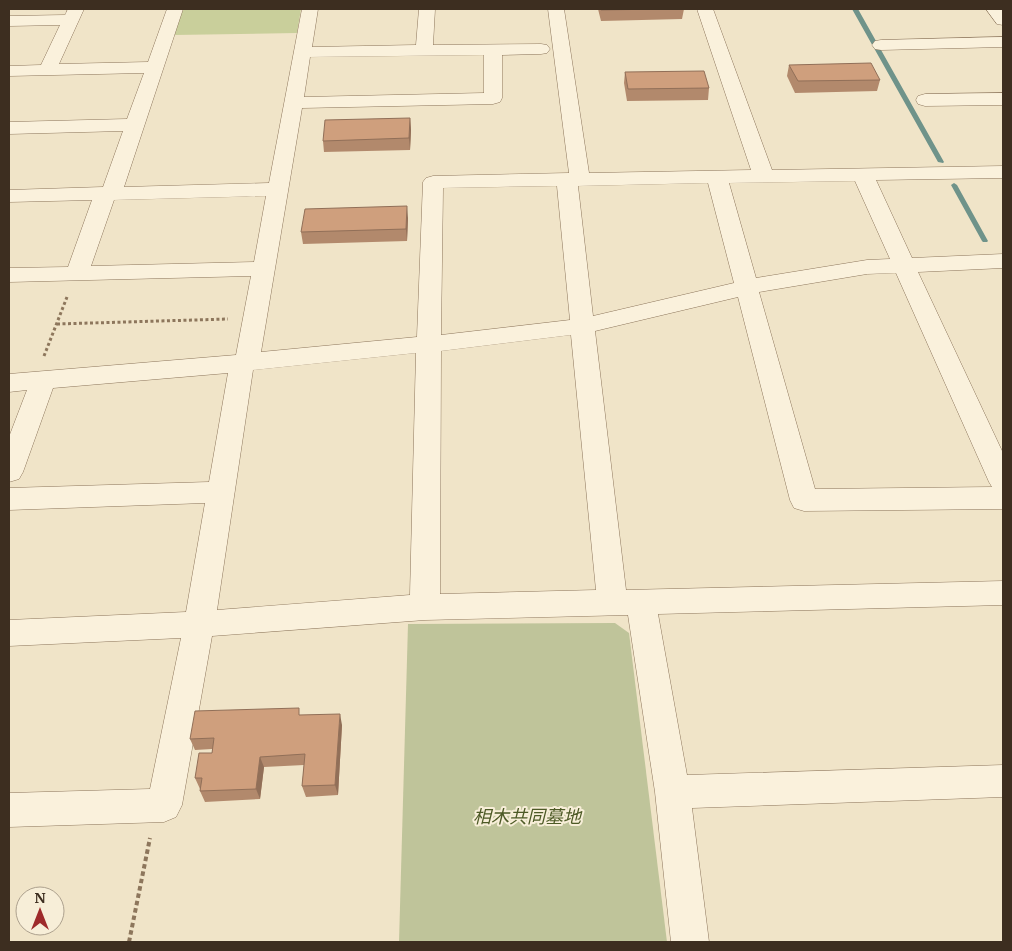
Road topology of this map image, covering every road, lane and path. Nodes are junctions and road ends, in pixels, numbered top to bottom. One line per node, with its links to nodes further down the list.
1 (176, 9): 16 (street)
2 (310, 9): 15 (street)
3 (427, 9): 14 (street)
4 (556, 9): 28 (street)
5 (706, 9): 27 (street)
6 (994, 9): 8 (street)
7 (73, 14): 9 (street); 17 (street)
8 (1003, 20)
9 (9, 21)
10 (1003, 42): 11 (street)
11 (881, 45)
12 (494, 49): 13 (street); 14 (street); 21 (street)
13 (541, 49)
14 (424, 50): 15 (street)
15 (304, 52): 21 (street)
16 (155, 67): 17 (street); 22 (street)
17 (47, 70): 18 (street)
18 (9, 71)
19 (1003, 99): 20 (street)
20 (925, 100)
21 (295, 103): 29 (street)
22 (134, 125): 23 (street); 30 (street)
23 (9, 128)
24 (1003, 172): 25 (street)
25 (863, 175): 27 (street); 33 (street)
26 (718, 177): 27 (street); 28 (street); 37 (street)
27 (764, 177)
28 (574, 180): 40 (street); 41 (street)
29 (279, 189): 30 (street); 34 (street)
30 (108, 194): 31 (street); 35 (street)
31 (9, 196)
32 (1003, 261): 33 (street)
33 (904, 265): 37 (street); 46 (street)
34 (265, 269): 35 (street); 38 (street)
35 (77, 273): 36 (street); 39 (path)
36 (9, 275)
37 (747, 287): 40 (street); 48 (street)
38 (254, 318): 39 (path); 42 (street)
39 (56, 324): 43 (path)
40 (583, 326): 41 (street); 51 (street)
41 (430, 344): 42 (street); 52 (street)
42 (245, 363): 43 (street); 47 (street)
43 (39, 379): 44 (street); 45 (street)
44 (9, 383)
45 (9, 472)
46 (1003, 482)
47 (220, 492): 49 (street); 53 (street)
48 (1003, 498)
49 (9, 499)
50 (1003, 594): 51 (street)
51 (627, 602): 52 (street); 56 (street)
52 (425, 607): 53 (street)
53 (198, 624): 54 (street); 57 (street)
54 (9, 633)
55 (1003, 781): 56 (street)
56 (672, 792): 60 (street)
57 (157, 806): 58 (street); 59 (path)
58 (9, 810)
59 (129, 942)
60 (690, 942)

